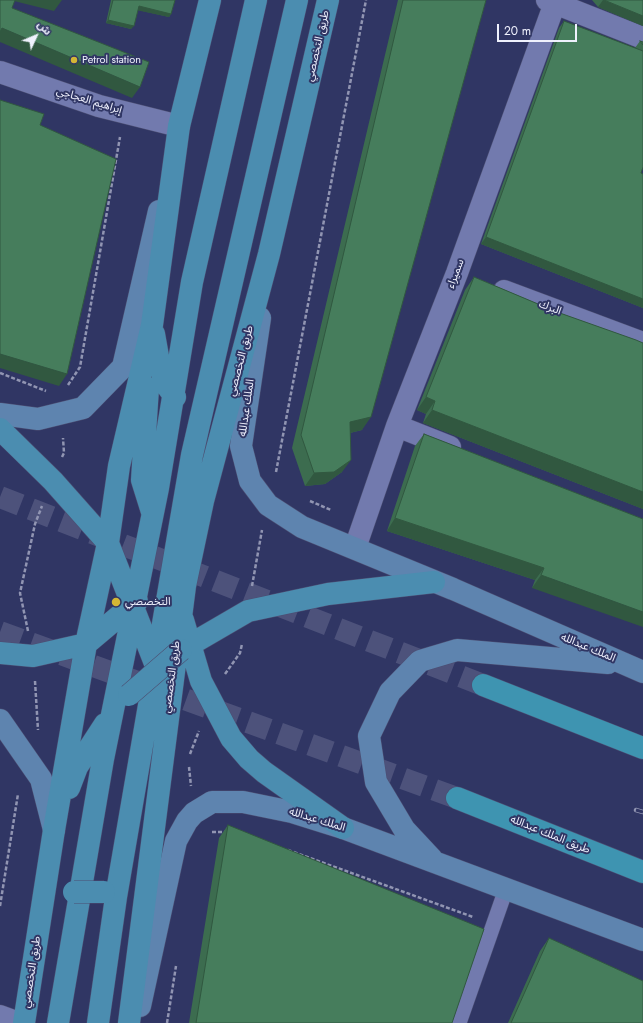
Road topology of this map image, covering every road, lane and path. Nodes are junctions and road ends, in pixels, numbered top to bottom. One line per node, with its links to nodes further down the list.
1 (210, 0): 10 (main road, طريق التخصصي)
2 (256, 0): 19 (main road)
3 (296, 0): 20 (main road)
4 (328, 0): 11 (main road, طريق التخصصي)
5 (366, 0): 27 (path)
6 (553, 1): 7 (street); 12 (street, سميراء)
7 (643, 38)
8 (0, 72): 9 (street, إبراهيم العجاجي)
9 (124, 112): 10 (street, إبراهيم العجاجي); 17 (path)
10 (179, 126): 13 (main road, طريق التخصصي); 21 (main road)
11 (269, 254): 15 (main road, طريق التخصصي); 27 (main road, الملك عبدالله)
12 (457, 273): 14 (street, البرك); 22 (street, سميراء)
13 (152, 325): 19 (main road); 28 (main road); 31 (main road, طريق التخصصي)
14 (643, 343)
15 (241, 361): 20 (main road); 26 (main road, طريق التخصصي)
16 (0, 373): 18 (path)
17 (65, 391)
18 (48, 392)
19 (174, 395): 20 (main road); 28 (main road)
20 (202, 411): 33 (main road)
21 (0, 414)
22 (397, 426): 24 (street); 29 (street, سميراء)
23 (0, 429): 31 (main road, طريق التخصصي)
24 (472, 455)
25 (307, 500): 29 (path)
26 (203, 502): 33 (main road); 37 (main road, طريق التخصصي)
27 (268, 505): 32 (main road, الملك عبدالله); 36 (path)
28 (153, 515): 33 (main road); 35 (main road)
29 (362, 523): 32 (street, سميراء)
30 (35, 524): 42 (path)
31 (108, 543): 35 (main road, طريق التخصصي); 38 (main road, طريق التخصصي)
32 (355, 548): 34 (main road, الملك عبدالله)
33 (170, 564): 35 (main road); 37 (main road); 43 (main road)
34 (434, 582): 36 (main road); 44 (main road, الملك عبدالله)
35 (134, 605): 38 (main road); 43 (main road, طريق التخصصي); 47 (main road)
36 (248, 611): 39 (main road)
37 (181, 613): 39 (main road); 49 (main road, طريق التخصصي)
38 (86, 644): 42 (main road); 55 (main road, طريق التخصصي)
39 (186, 647): 46 (main road); 47 (main road, bridge)
40 (0, 652): 42 (main road)
41 (240, 653): 46 (path)
42 (33, 656)
43 (156, 668): 49 (main road, طريق التخصصي); 61 (main road)
44 (636, 668): 58 (main road)
45 (483, 685): 50 (highway)
46 (212, 701): 53 (path); 54 (main road)
47 (112, 715): 55 (main road); 70 (main road)
48 (0, 720): 55 (main road)
49 (166, 724): 64 (main road, طريق التخصصي)
50 (643, 748)
51 (19, 788): 62 (path)
52 (457, 798): 59 (highway, طريق الملك عبدالله)
53 (194, 813): 54 (main road, الملك عبدالله); 56 (path); 73 (main road, الملك عبدالله)
54 (342, 828): 58 (main road, الملك عبدالله)
55 (54, 830): 63 (main road, طريق التخصصي)
56 (227, 832)
57 (287, 849): 65 (path)
58 (438, 864): 60 (main road, الملك عبدالله)
59 (643, 872)
60 (506, 889): 65 (lane); 66 (main road, الملك عبدالله)
61 (110, 894): 63 (main road, bridge); 64 (main road); 71 (main road)
62 (0, 906)
63 (41, 910): 69 (main road, طريق التخصصي)
64 (142, 914): 72 (main road, طريق التخصصي)
65 (494, 924): 74 (lane)
66 (643, 940)
67 (0, 1016): 68 (street)
68 (19, 1023)
69 (24, 1023)
70 (58, 1023)
71 (98, 1023)
72 (129, 1023)
73 (136, 1023)
74 (459, 1023)

